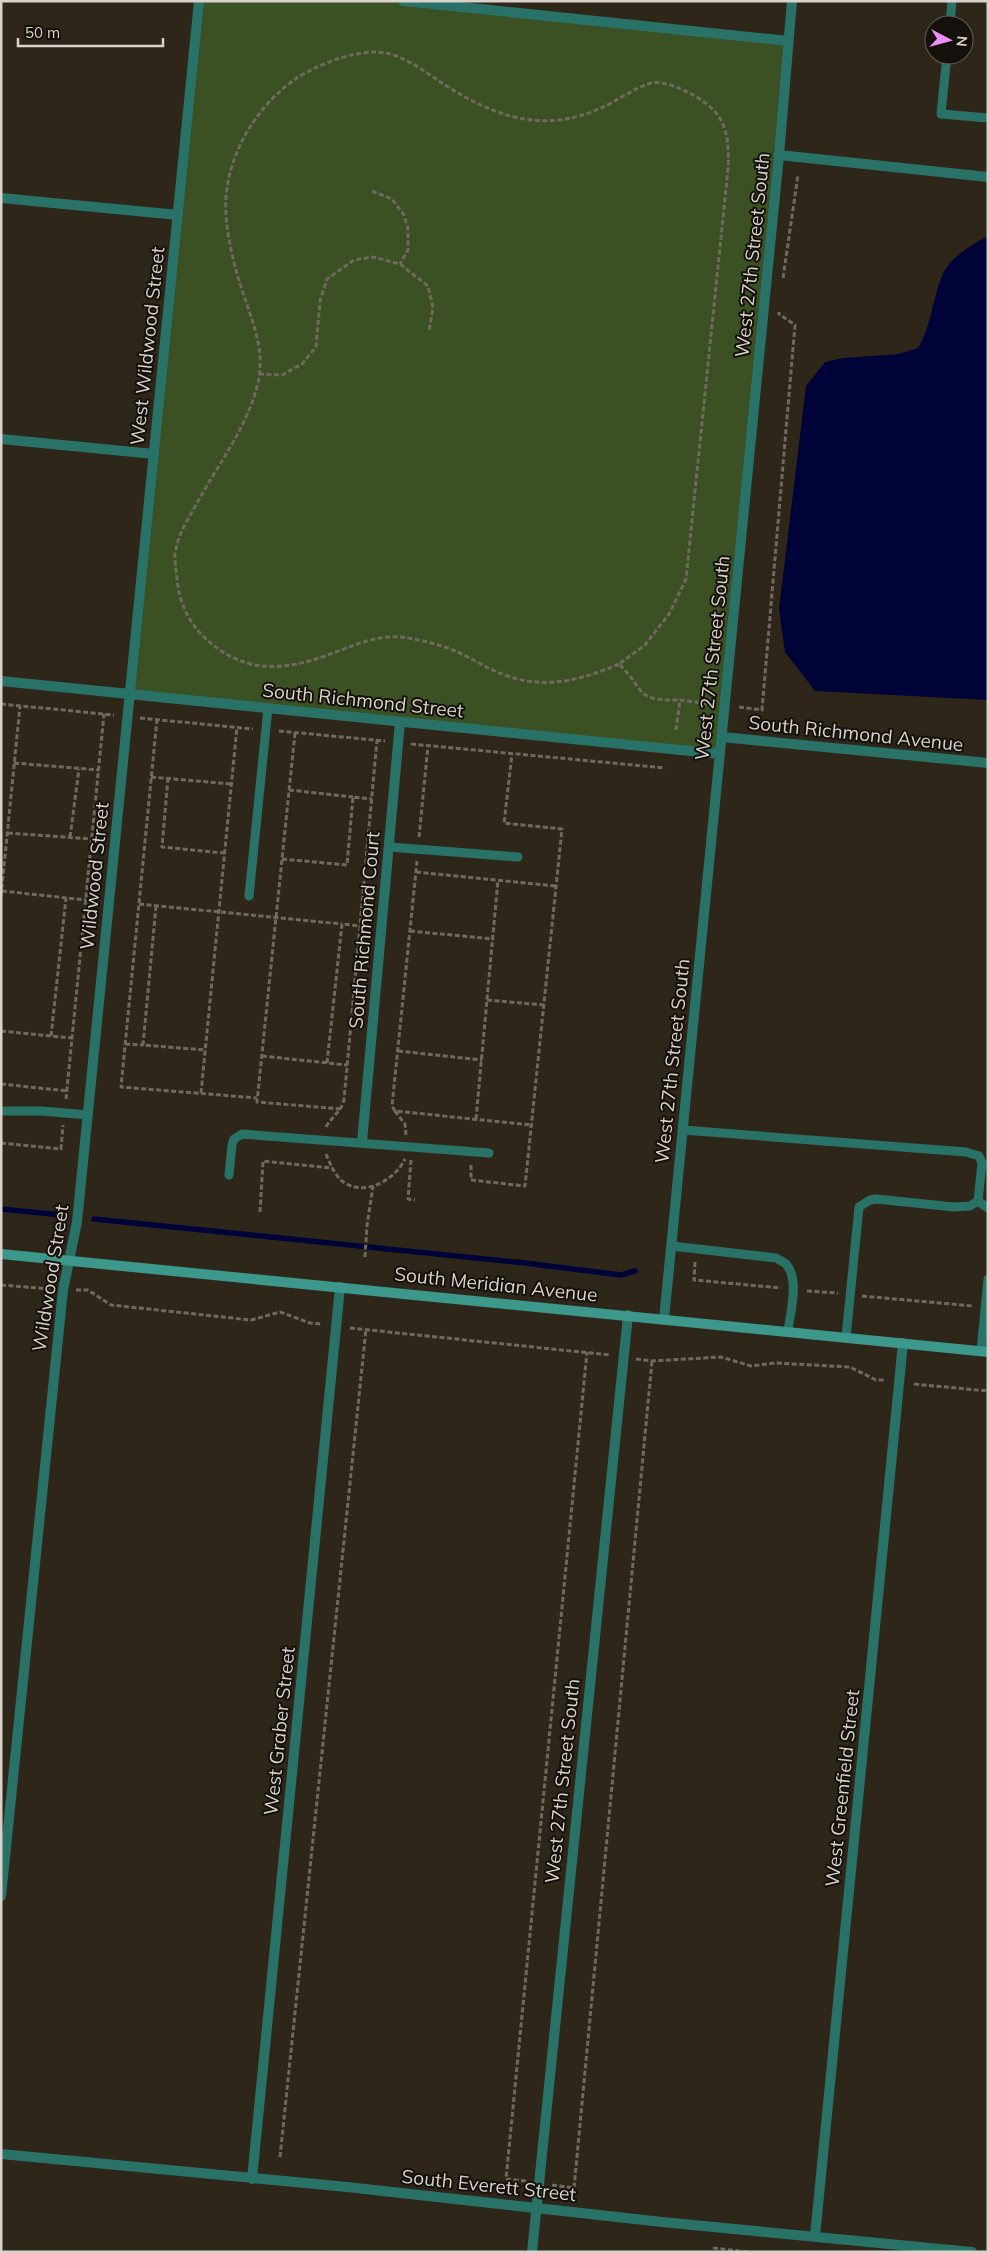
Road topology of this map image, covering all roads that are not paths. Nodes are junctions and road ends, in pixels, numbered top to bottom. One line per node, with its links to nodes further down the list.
1 (199, 1): 12 (street, West Wildwood Street)
2 (403, 1): 6 (street)
3 (792, 1): 6 (street, West 27th Street South)
4 (952, 1): 5 (lane)
5 (951, 15)
6 (789, 41): 9 (street, West 27th Street South)
7 (946, 65): 8 (lane)
8 (988, 118)
9 (779, 155): 10 (street); 19 (street, West 27th Street South)
10 (988, 177)
11 (1, 198): 12 (street)
12 (178, 215): 14 (street, West Wildwood Street)
13 (1, 440): 14 (street)
14 (154, 454): 16 (street, West Wildwood Street)
15 (1, 681): 16 (street, South Richmond Street)
16 (130, 694): 17 (street, South Richmond Street); 26 (street, Wildwood Street)
17 (268, 708): 18 (street, South Richmond Street); 24 (lane)
18 (400, 722): 20 (street, South Richmond Street); 22 (street, South Richmond Court)
19 (722, 737): 20 (street, West 27th Street South); 21 (street, South Richmond Avenue)
20 (720, 754): 27 (street, West 27th Street South)
21 (988, 763)
22 (389, 847): 23 (lane); 28 (street, South Richmond Court)
23 (518, 857)
24 (248, 896)
25 (1, 1112): 26 (lane)
26 (88, 1115): 35 (street, Wildwood Street)
27 (683, 1130): 31 (lane); 33 (street, West 27th Street South)
28 (362, 1142): 29 (lane); 30 (lane)
29 (490, 1154)
30 (230, 1176)
31 (978, 1201): 32 (lane); 41 (lane)
32 (988, 1208)
33 (672, 1246): 39 (street, West 27th Street South); 40 (lane)
34 (1, 1254): 35 (main road, South Meridian Avenue)
35 (70, 1260): 37 (main road, South Meridian Avenue); 44 (street, Wildwood Street)
36 (988, 1279): 43 (lane)
37 (340, 1287): 38 (main road, South Meridian Avenue); 46 (street, West Graber Street)
38 (628, 1315): 39 (main road, South Meridian Avenue); 47 (street, West 27th Street South)
39 (664, 1319): 40 (main road, South Meridian Avenue)
40 (788, 1331): 41 (main road, South Meridian Avenue)
41 (846, 1337): 42 (main road, South Meridian Avenue)
42 (903, 1343): 43 (main road, South Meridian Avenue); 48 (street, West Greenfield Street)
43 (984, 1351)
44 (1, 1896)
45 (1, 2154): 46 (street, South Everett Street)
46 (252, 2179): 47 (street, South Everett Street)
47 (536, 2208): 48 (street, South Everett Street); 49 (street, West 27th Street South)
48 (815, 2236): 50 (street, South Everett Street)
49 (532, 2252)
50 (972, 2252)

